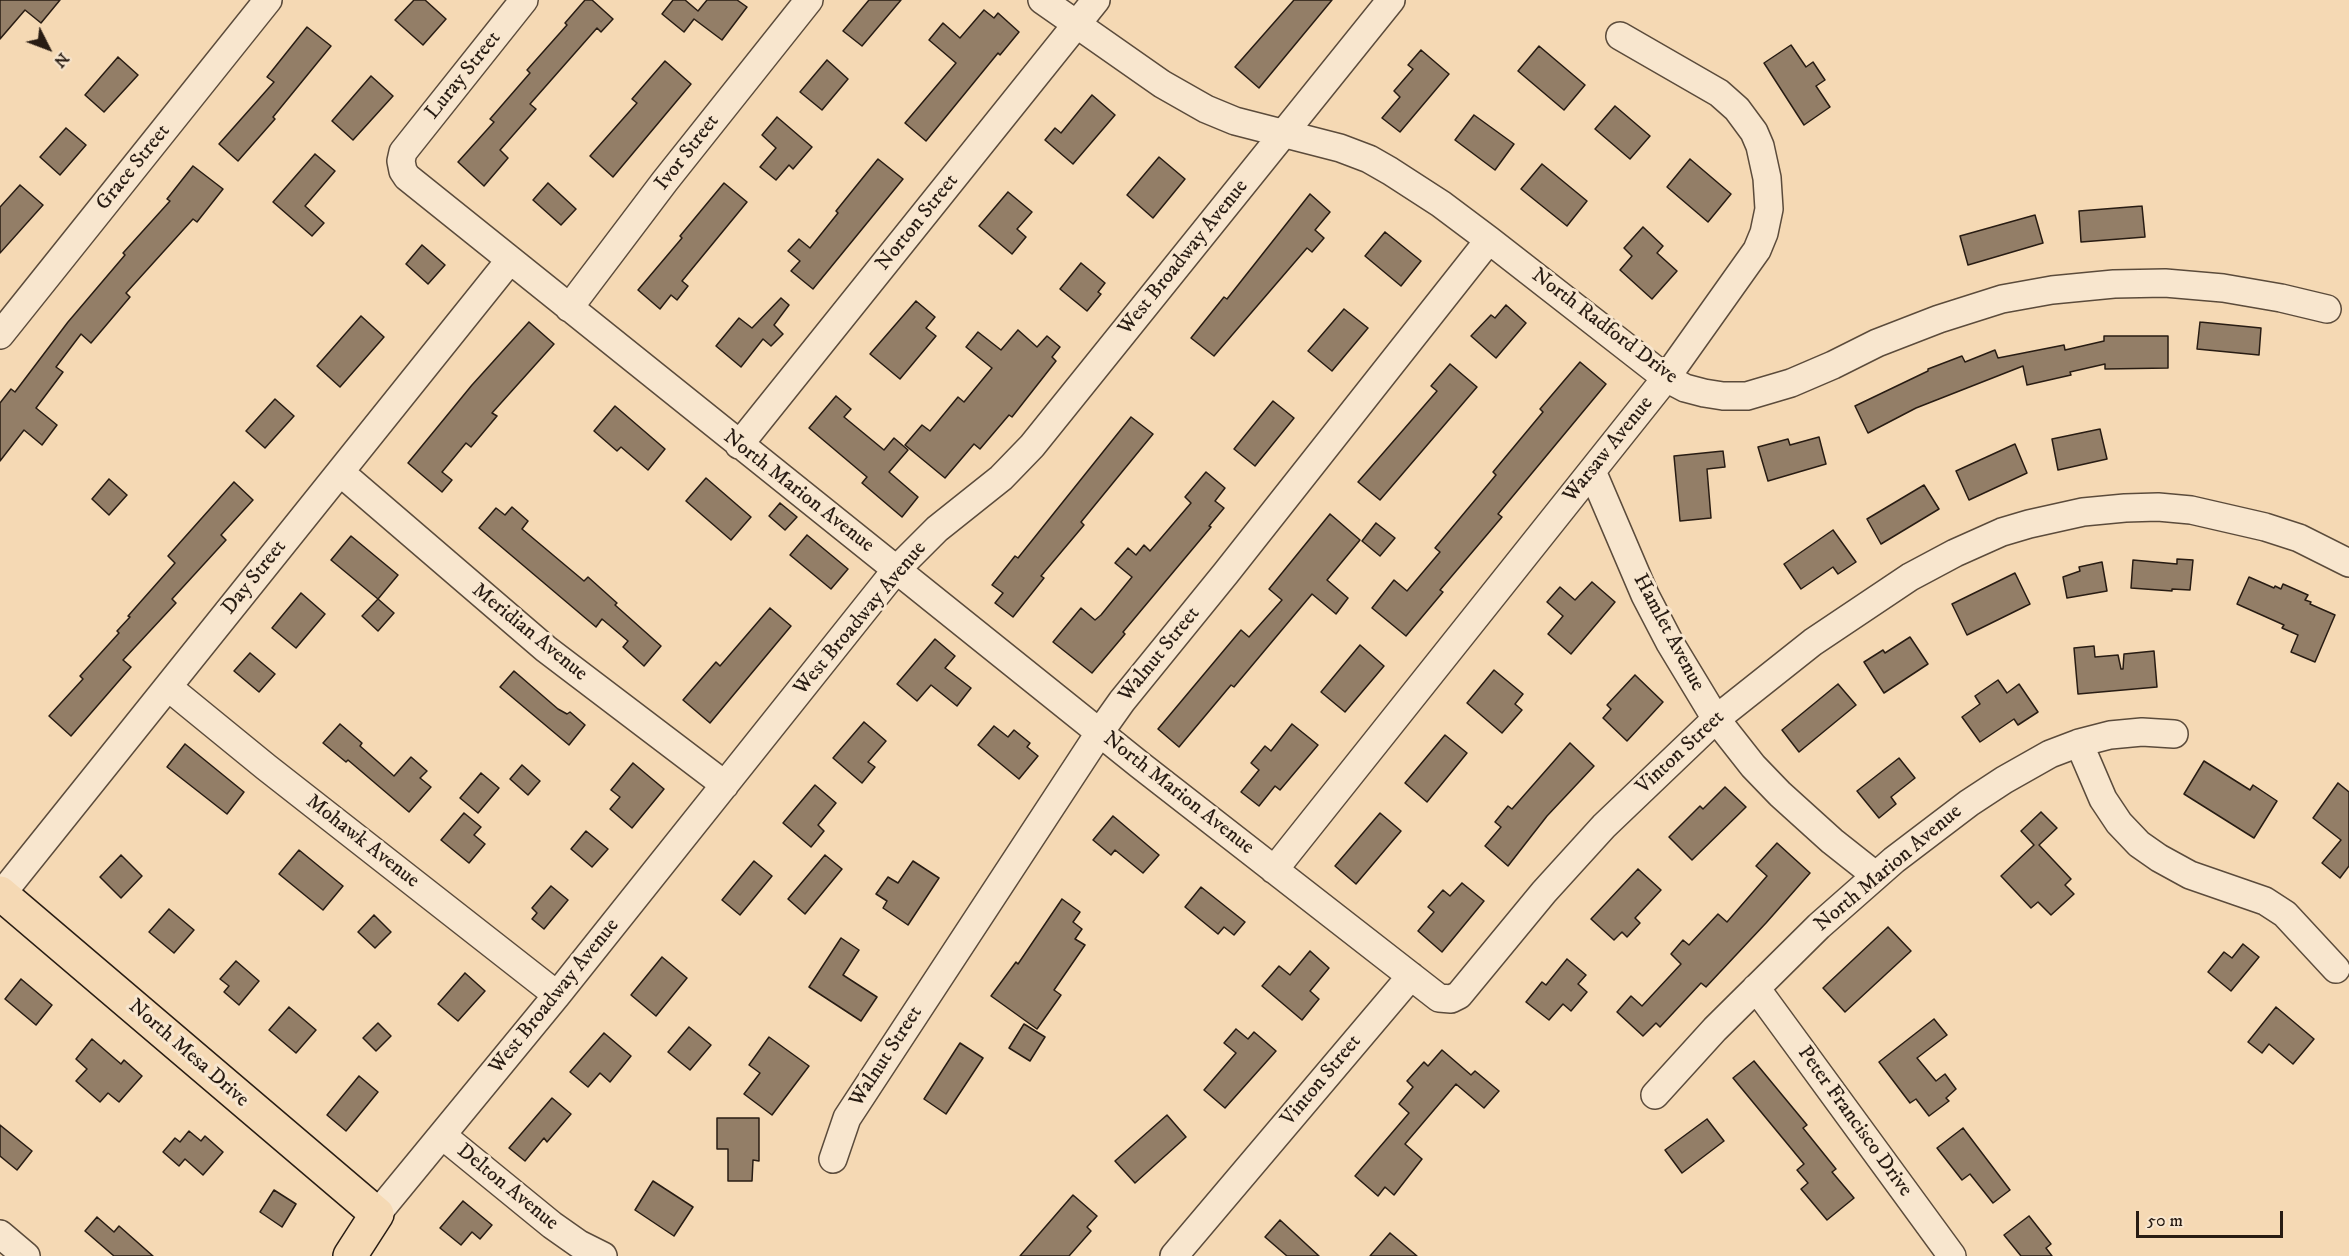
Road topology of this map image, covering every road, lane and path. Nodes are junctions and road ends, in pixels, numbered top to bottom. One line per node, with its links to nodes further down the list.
1 (268, 0): 15 (street, Grace Street)
2 (524, 0): 10 (street, Luray Street)
3 (809, 0): 13 (street, Ivor Street)
4 (1042, 0): 7 (street, North Radford Drive)
5 (1096, 0): 7 (street, Norton Street)
6 (1391, 0): 9 (street, West Broadway Avenue)
7 (1076, 25): 9 (street, North Radford Drive); 17 (street, Norton Street)
8 (1620, 36): 16 (street, Warsaw Avenue)
9 (1284, 134): 11 (street, North Radford Drive); 21 (street, West Broadway Avenue)
10 (403, 152): 12 (street, North Marion Avenue)
11 (1490, 240): 16 (street, North Radford Drive); 24 (street, Walnut Street)
12 (510, 261): 13 (street, North Marion Avenue); 19 (street, Day Street)
13 (569, 308): 17 (street, North Marion Avenue)
14 (2327, 309): 16 (street, North Radford Drive)
15 (0, 335)
16 (1666, 378): 18 (street, Warsaw Avenue)
17 (739, 445): 21 (street, North Marion Avenue)
18 (1592, 471): 23 (street, Hamlet Avenue); 28 (street, Warsaw Avenue)
19 (340, 472): 22 (street, Day Street); 27 (street, Meridian Avenue)
20 (2349, 563): 23 (street, Vinton Street)
21 (896, 570): 24 (street, North Marion Avenue); 27 (street, West Broadway Avenue)
22 (168, 687): 30 (street, Day Street); 34 (street, Mohawk Avenue)
23 (1716, 719): 29 (street, Hamlet Avenue); 32 (street, Vinton Street)
24 (1100, 732): 28 (street, North Marion Avenue); 37 (street, Walnut Street)
25 (2174, 734): 26 (street, North Marion Avenue)
26 (2079, 743): 29 (street, North Marion Avenue); 31 (street)
27 (725, 785): 34 (street, West Broadway Avenue)
28 (1274, 870): 32 (street, North Marion Avenue)
29 (1875, 875): 33 (street, North Marion Avenue)
30 (1, 894): 38 (main road, North Mesa Drive)
31 (2336, 969)
32 (1411, 976): 40 (street, Vinton Street)
33 (1756, 988): 35 (street, North Marion Avenue); 44 (street, Peter Francisco Drive)
34 (557, 995): 36 (street, West Broadway Avenue)
35 (1655, 1095)
36 (443, 1136): 38 (street, West Broadway Avenue); 43 (street, Delton Avenue)
37 (833, 1159)
38 (377, 1214): 42 (main road, West Broadway Avenue)
39 (0, 1234): 41 (street)
40 (1177, 1255)
41 (26, 1256)
42 (350, 1256)
43 (603, 1256)
44 (1953, 1256)

